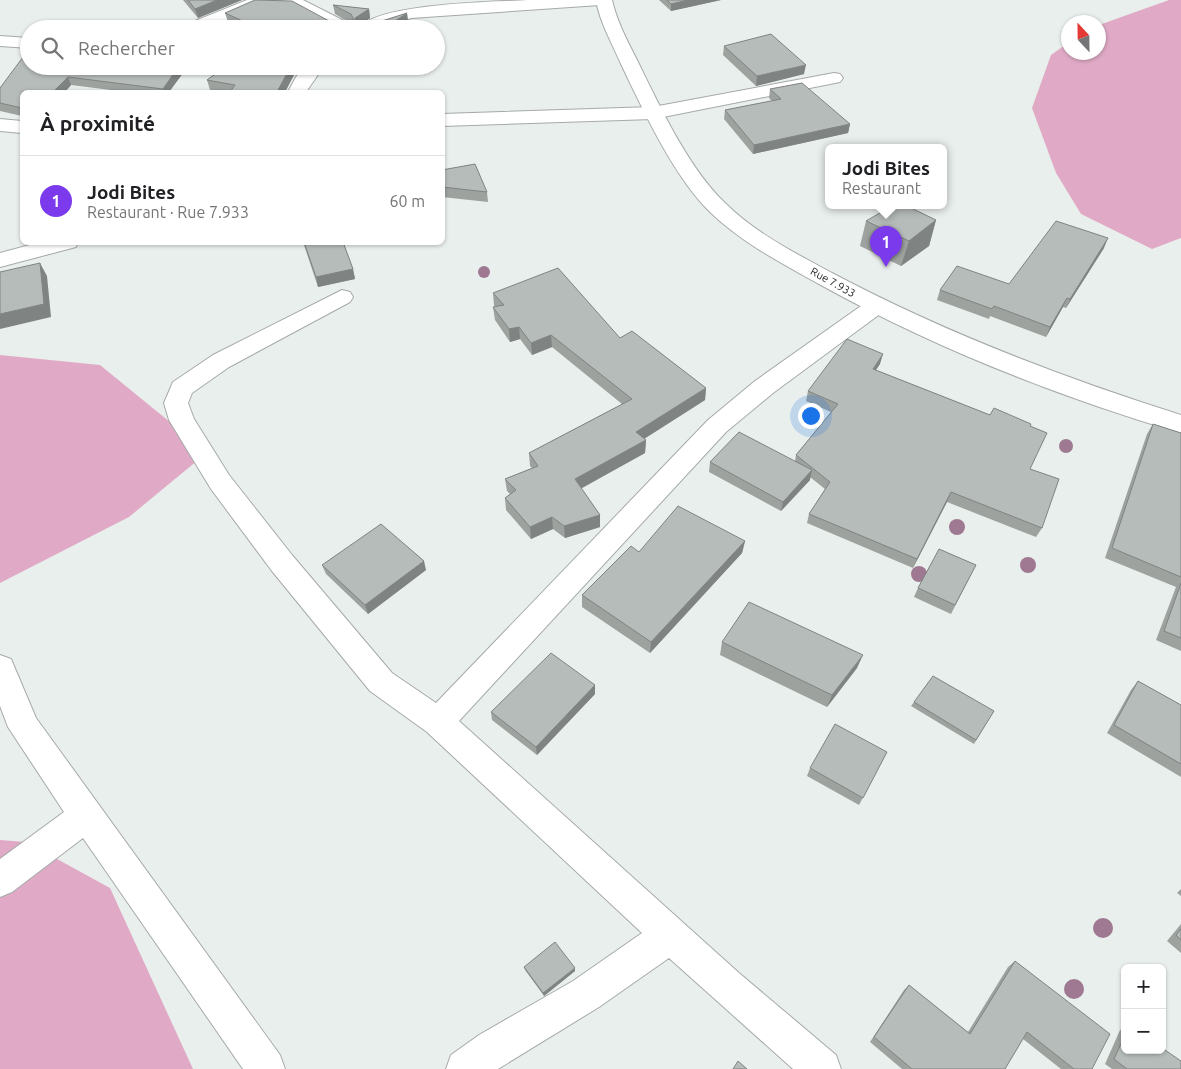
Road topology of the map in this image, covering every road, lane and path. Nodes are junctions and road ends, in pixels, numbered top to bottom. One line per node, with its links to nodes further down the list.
1 (262, 0): 5 (street)
2 (291, 0): 6 (street)
3 (600, 0): 7 (street)
4 (604, 0): 13 (street, Rue 7.933)
5 (213, 20)
6 (329, 20)
7 (387, 20)
8 (0, 41): 9 (street)
9 (20, 42)
10 (307, 75): 12 (street)
11 (834, 78): 13 (street)
12 (299, 90)
13 (653, 113): 14 (street); 20 (street, Rue 7.933)
14 (445, 120)
15 (0, 125): 16 (street)
16 (20, 128)
17 (57, 245): 18 (street)
18 (0, 260)
19 (342, 297): 23 (street)
20 (876, 306): 21 (street, Rue 7.933); 23 (street)
21 (1181, 424)
22 (0, 668): 24 (street)
23 (438, 722): 26 (street)
24 (87, 815): 25 (street); 27 (street)
25 (0, 880)
26 (670, 935): 28 (street); 29 (street)
27 (266, 1069)
28 (465, 1069)
29 (822, 1069)

